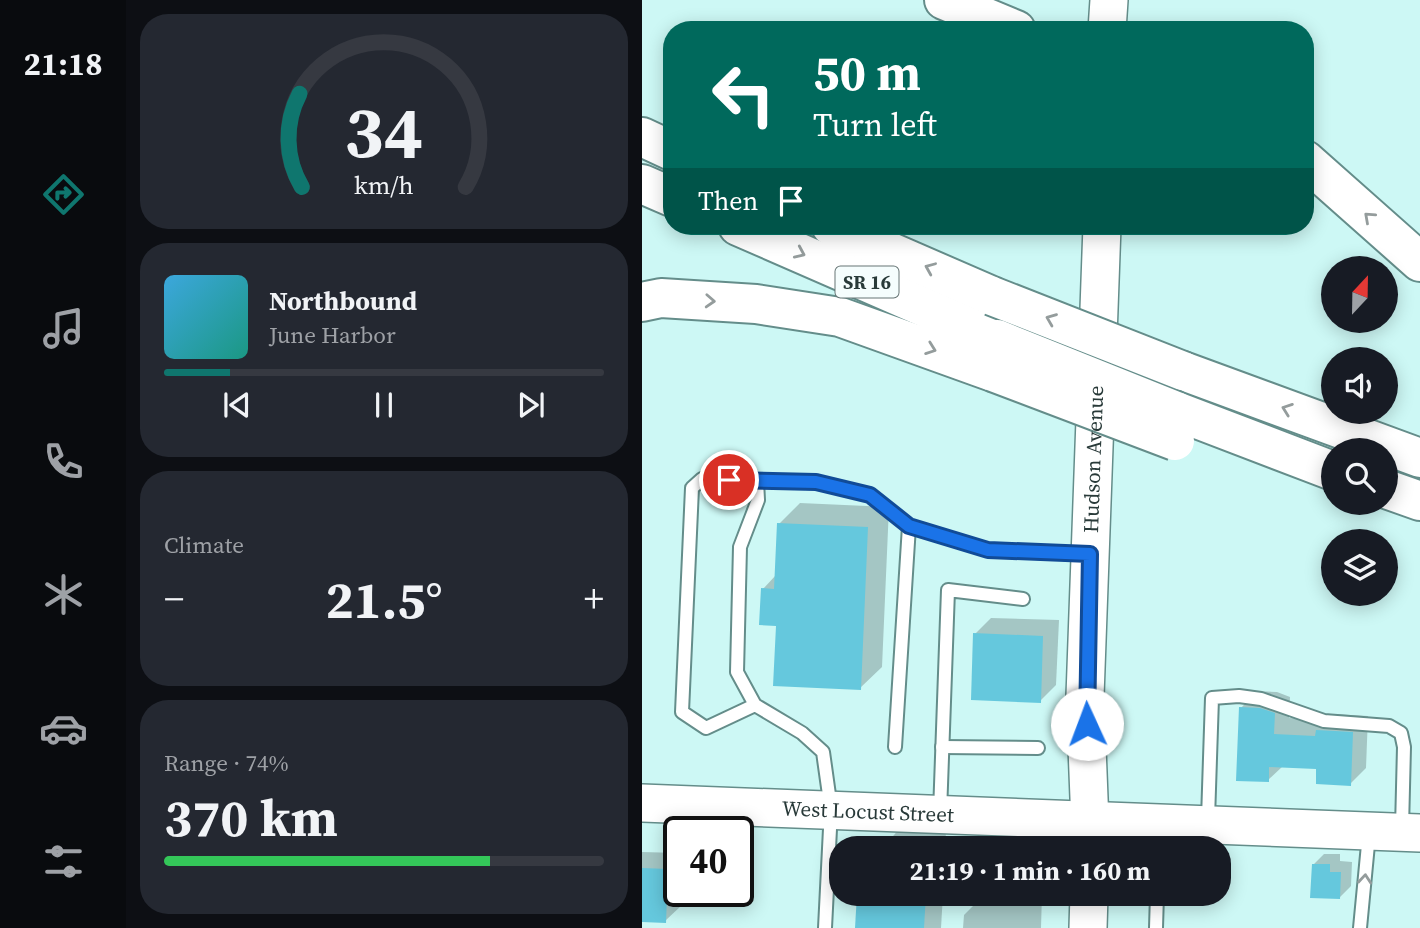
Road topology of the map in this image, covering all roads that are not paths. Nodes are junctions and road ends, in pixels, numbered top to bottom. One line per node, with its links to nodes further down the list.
1 (944, 0): 3 (highway)
2 (1109, 0): 4 (street)
3 (994, 21)
4 (1108, 21)
5 (642, 137): 6 (highway)
6 (663, 147)
7 (1314, 168): 13 (highway, one-way to 7)
8 (642, 184): 9 (highway)
9 (663, 193)
10 (756, 235): 15 (highway, SR 16, one-way to 15)
11 (852, 235): 16 (highway, SR 16, one-way to 11, bridge)
12 (1102, 235): 22 (street, Hudson Avenue)
13 (1420, 262)
14 (642, 302): 15 (highway, one-way to 15)
15 (995, 356): 17 (highway, SR 16, bridge)
16 (1420, 458)
17 (1320, 467)
18 (757, 481): 21 (lane); 24 (lane); 24 (lane)
19 (1398, 493): 20 (highway)
20 (1420, 501)
21 (909, 526): 22 (lane); 25 (lane)
22 (1090, 554): 32 (street, Hudson Avenue)
23 (1023, 599): 26 (lane)
24 (755, 705): 29 (lane)
25 (895, 747)
26 (942, 747): 27 (lane); 30 (lane)
27 (1038, 748)
28 (642, 803): 29 (street, West Locust Street)
29 (831, 809): 30 (street, West Locust Street); 36 (lane)
30 (940, 813): 32 (street, West Locust Street)
31 (1397, 832): 33 (street, West Locust Street); 33 (lane); 39 (lane, one-way to 31)
32 (1091, 834): 33 (street, West Locust Street)
33 (1208, 836)
34 (1089, 906): 37 (street)
35 (1157, 906): 38 (lane)
36 (825, 928)
37 (1088, 928)
38 (1156, 928)
39 (1360, 928)

